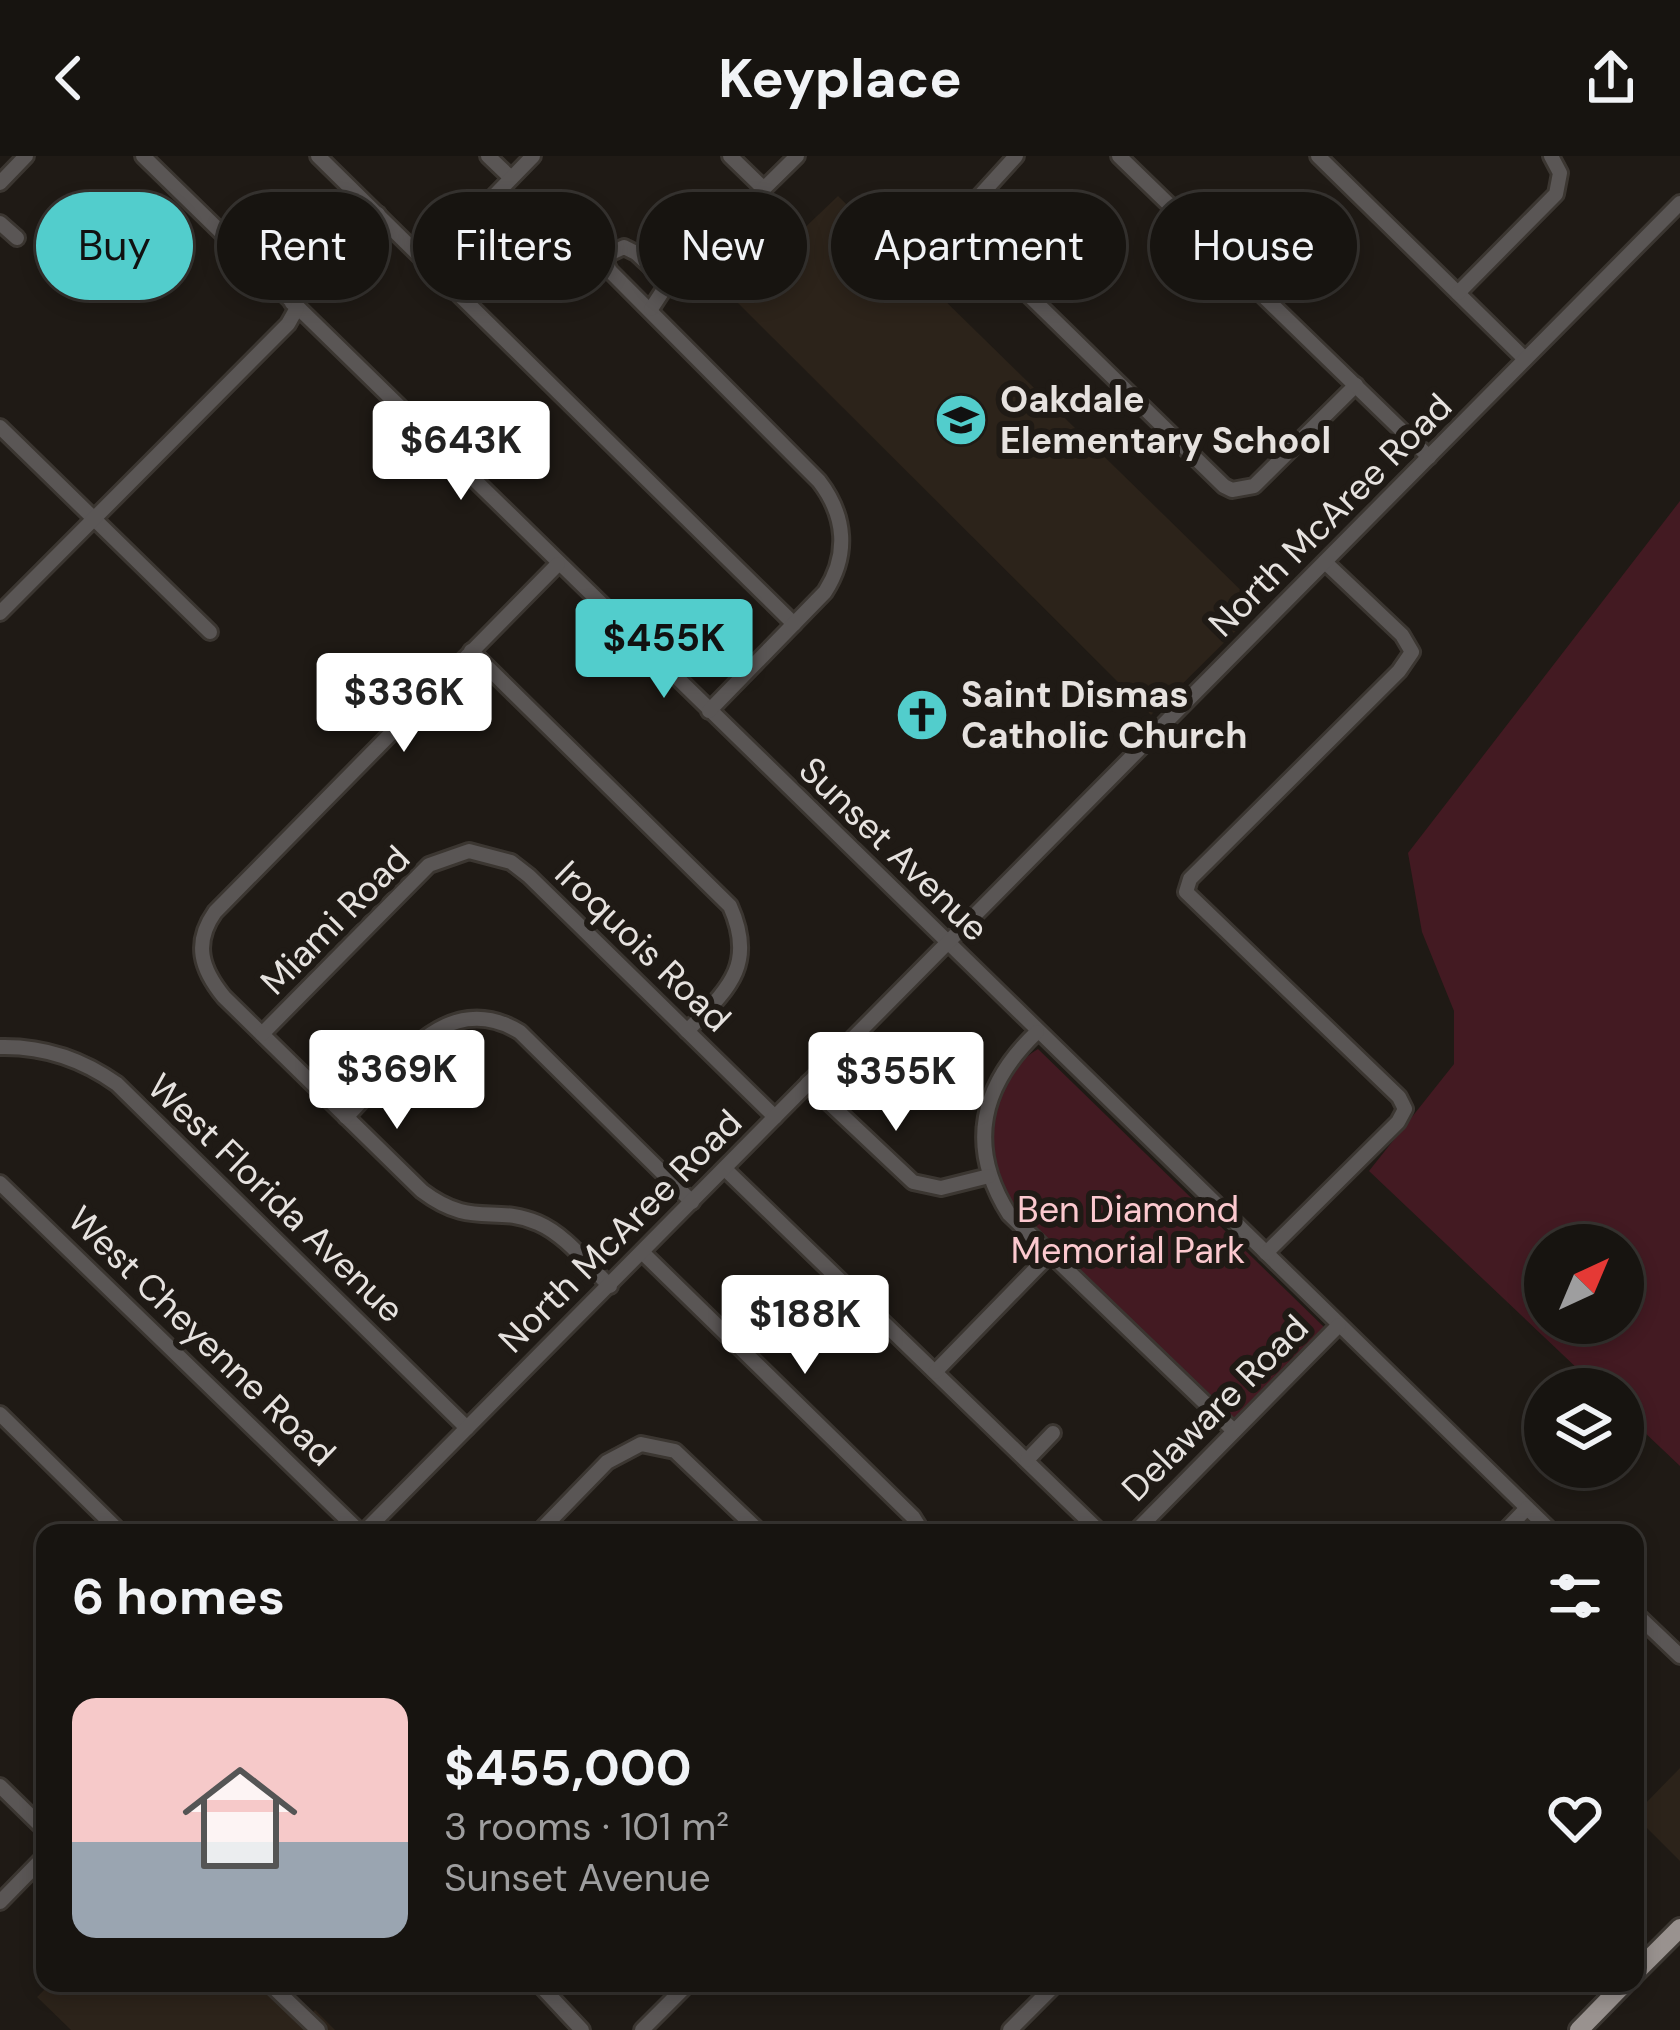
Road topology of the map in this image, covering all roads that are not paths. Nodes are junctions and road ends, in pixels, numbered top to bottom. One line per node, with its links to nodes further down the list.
1 (26, 156): 13 (street)
2 (143, 156): 29 (street, Sunset Avenue)
3 (318, 156): 15 (street)
4 (488, 156): 12 (street)
5 (533, 156): 12 (street)
6 (730, 156): 14 (street)
7 (797, 156): 14 (street)
8 (1119, 156): 32 (street)
9 (1318, 156): 23 (street)
10 (1551, 156): 23 (street)
11 (1010, 158): 32 (street)
12 (511, 178): 16 (street)
13 (0, 183)
14 (764, 190)
15 (355, 192)
16 (497, 192)
17 (1680, 203): 31 (street, North McAree Road)
18 (0, 223): 20 (street)
19 (389, 225): 21 (street)
20 (17, 238)
21 (413, 249)
22 (639, 260): 24 (street)
23 (1458, 292): 31 (street)
24 (639, 298)
25 (299, 300): 29 (street)
26 (465, 300): 39 (street)
27 (641, 300): 30 (street)
28 (657, 300): 30 (street)
29 (294, 305): 35 (street); 37 (street, Sunset Avenue)
30 (651, 309): 39 (street)
31 (1526, 359): 34 (street, North McAree Road)
32 (1355, 385): 34 (street)
33 (0, 427): 35 (street)
34 (1429, 458): 36 (street, North McAree Road)
35 (94, 520): 38 (street); 40 (street)
36 (1325, 562): 44 (street, North McAree Road); 57 (street)
37 (558, 564): 41 (street); 42 (street, Sunset Avenue)
38 (0, 613)
39 (794, 624): 42 (street)
40 (210, 632)
41 (471, 650): 45 (street); 47 (street)
42 (709, 711): 44 (street, Sunset Avenue)
43 (454, 854): 45 (street, Iroquois Road); 47 (street, Miami Road)
44 (946, 943): 46 (street, Sunset Avenue); 49 (street, North McAree Road)
45 (687, 1030): 51 (street, Iroquois Road)
46 (1037, 1032): 53 (street); 57 (street, Sunset Avenue)
47 (262, 1034): 50 (street)
48 (0, 1047): 63 (street, West Florida Avenue)
49 (808, 1083): 51 (street, North McAree Road); 53 (street)
50 (346, 1117): 55 (street); 59 (street)
51 (775, 1117): 52 (street, North McAree Road)
52 (725, 1169): 55 (street, North McAree Road); 61 (street)
53 (989, 1175): 58 (street)
54 (0, 1183): 69 (street, West Cheyenne Road)
55 (692, 1202): 56 (street, North McAree Road)
56 (643, 1253): 59 (street, North McAree Road); 73 (street)
57 (1266, 1253): 60 (street, Sunset Avenue)
58 (1050, 1254): 61 (street); 64 (street)
59 (610, 1286): 63 (street, North McAree Road)
60 (1339, 1325): 64 (street, Delaware Road); 67 (street, Sunset Avenue)
61 (935, 1372): 66 (street)
62 (0, 1414): 68 (street)
63 (467, 1428): 70 (street, North McAree Road)
64 (1234, 1431): 75 (street, Delaware Road)
65 (1053, 1433): 66 (street)
66 (1027, 1460): 74 (street)
67 (1527, 1508): 76 (street); 77 (street, Sunset Avenue)
68 (112, 1524)
69 (353, 1524)
70 (371, 1524)
71 (547, 1524): 72 (street)
72 (752, 1524)
73 (917, 1524)
74 (1092, 1524)
75 (1143, 1524)
76 (1512, 1524)
77 (1544, 1524)
78 (1644, 1622): 79 (street)
79 (1680, 1656)
80 (0, 1786): 81 (street)
81 (36, 1821)
82 (36, 1865): 83 (street)
83 (0, 1902)
84 (1680, 1928): 85 (main road)
85 (1644, 1964)
86 (278, 1992): 91 (street)
87 (546, 1992): 92 (street)
88 (680, 1992): 93 (street)
89 (1048, 1992): 94 (street)
90 (1616, 1992): 95 (main road)
91 (318, 2030)
92 (582, 2030)
93 (642, 2030)
94 (1010, 2030)
95 (1579, 2030)

